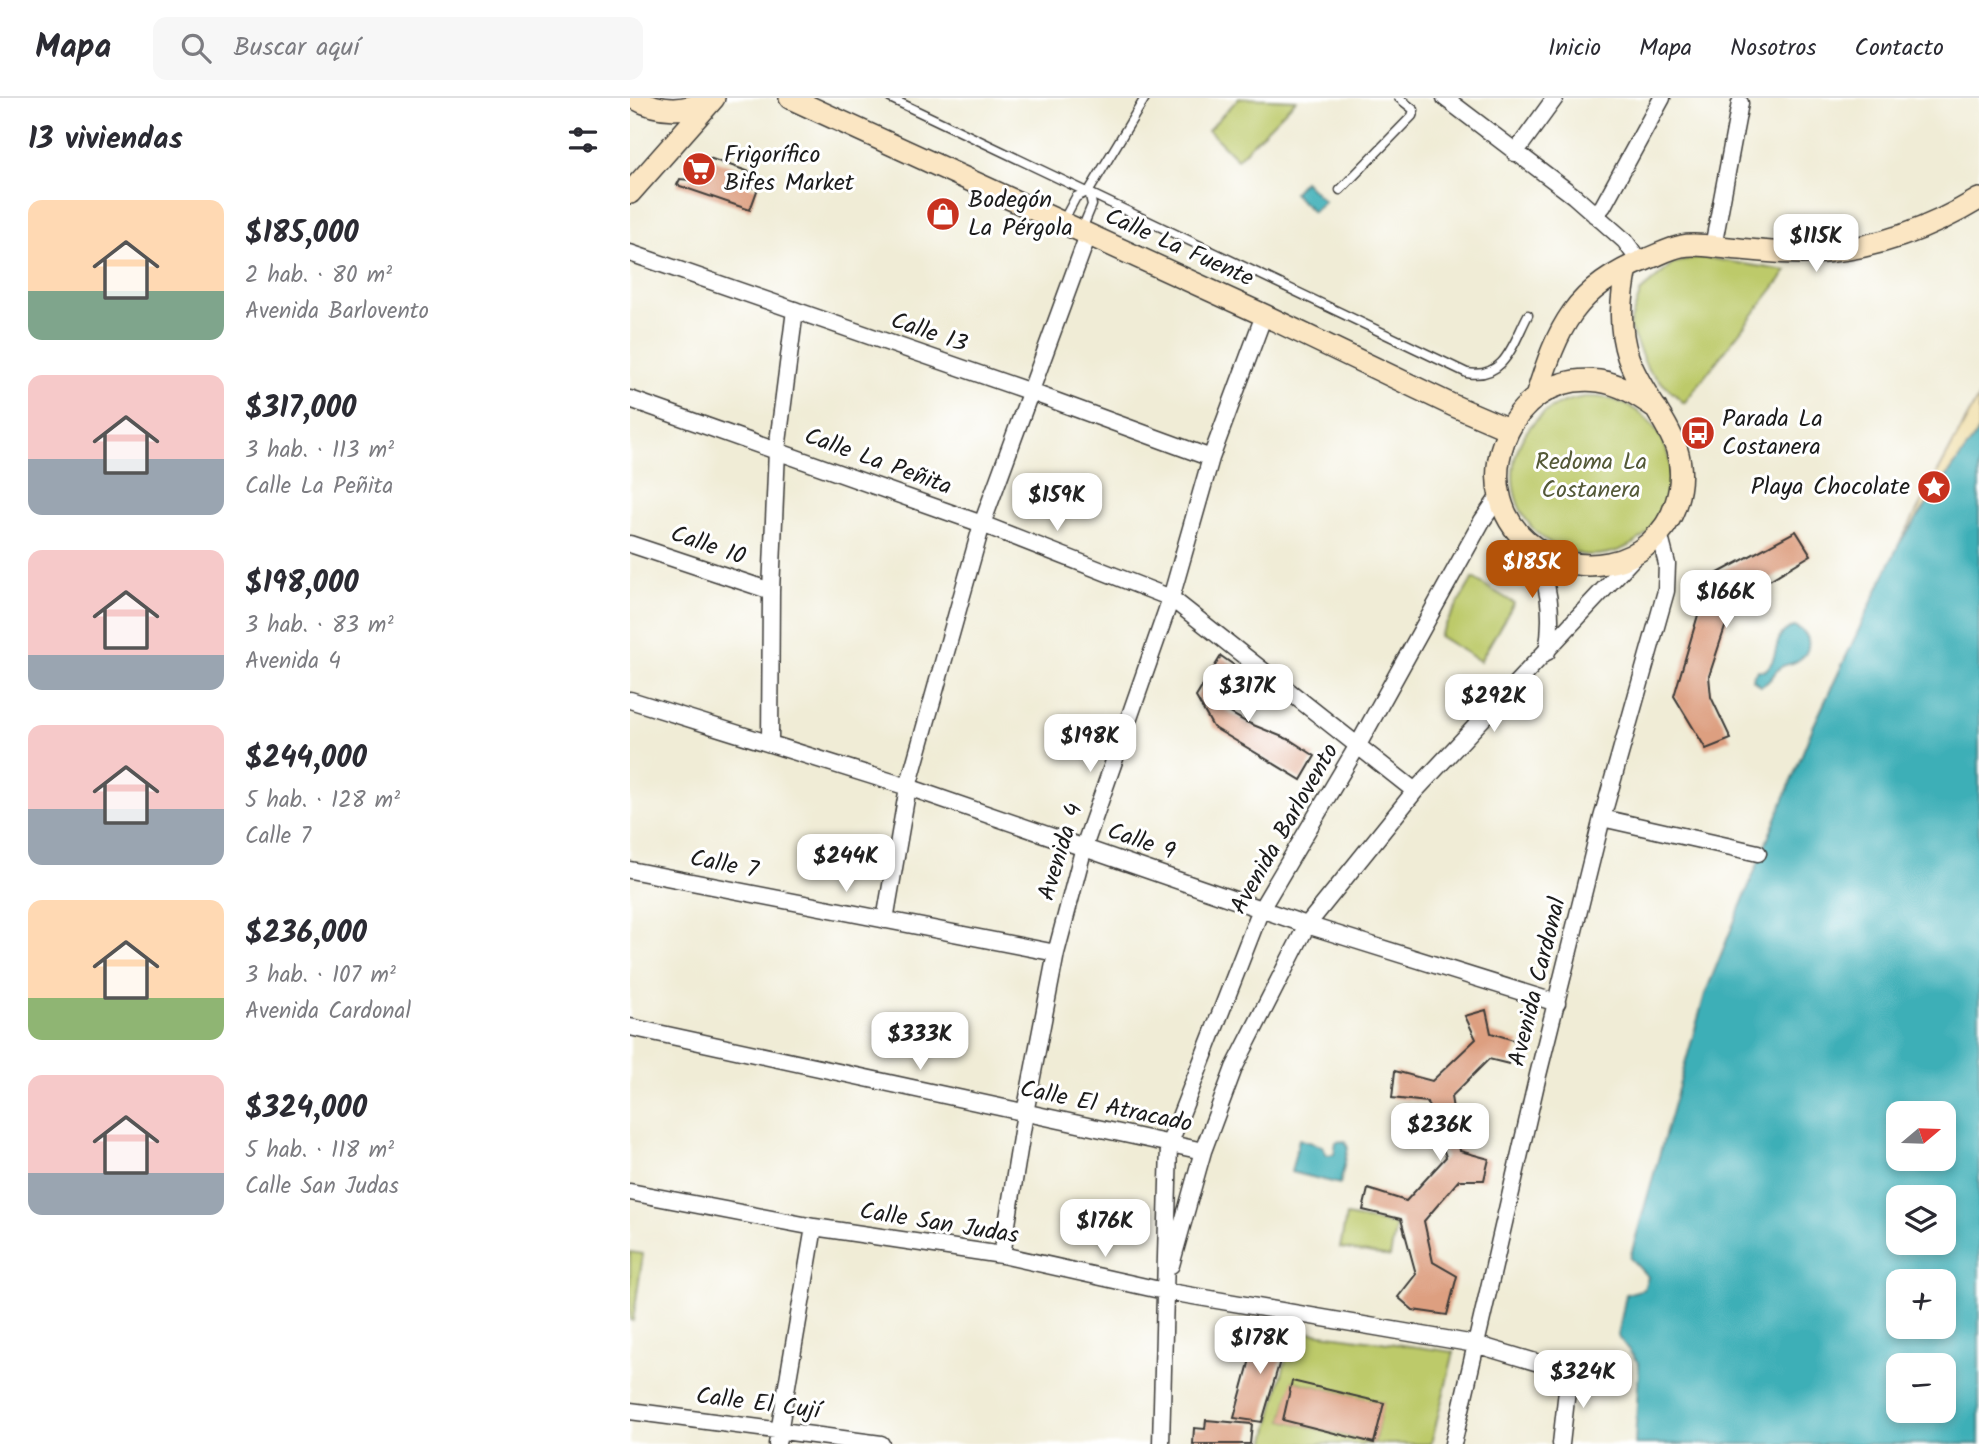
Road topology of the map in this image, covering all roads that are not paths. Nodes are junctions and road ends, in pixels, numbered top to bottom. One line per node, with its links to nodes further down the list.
1 (634, 98): 2 (main road)
2 (712, 98): 14 (main road)
3 (790, 98): 17 (main road, Calle La Fuente)
4 (890, 98): 13 (lane)
5 (1145, 98): 13 (lane)
6 (1399, 98): 12 (lane)
7 (1445, 98): 11 (street)
8 (1555, 98): 11 (street)
9 (1662, 98): 16 (street)
10 (1740, 103): 18 (street)
11 (1515, 153): 16 (street)
12 (1340, 190)
13 (1089, 191): 17 (lane); 17 (lane); 23 (lane)
14 (630, 193)
15 (1979, 200): 18 (main road)
16 (1595, 215): 20 (street)
17 (1077, 230): 22 (main road, Calle La Fuente); 24 (street)
18 (1713, 247): 20 (main road)
19 (630, 253): 21 (street, Calle 13)
20 (1633, 265): 25 (main road); 27 (main road)
21 (795, 310): 24 (street, Calle 13); 29 (street)
22 (1264, 315): 28 (main road, Calle La Fuente); 30 (street, Avenida 4)
23 (1528, 316)
24 (1031, 392): 30 (street, Calle 13); 32 (street)
25 (1536, 397): 27 (main road); 28 (main road)
26 (630, 399): 29 (street, Calle La Peñita)
27 (1656, 408): 33 (main road)
28 (1508, 429): 31 (main road)
29 (777, 450): 32 (street, Calle La Peñita); 37 (street)
30 (1211, 458): 38 (street, Avenida 4)
31 (1500, 495): 35 (main road); 42 (street, Avenida Barlovento)
32 (982, 524): 38 (street, Calle La Peñita); 43 (street)
33 (1659, 533): 36 (main road); 45 (street, Avenida Cardonal)
34 (630, 544): 37 (street, Calle 10)
35 (1532, 546): 36 (main road); 39 (street)
36 (1642, 549): 39 (street, Avenida Barlovento)
37 (771, 592): 41 (street)
38 (1171, 598): 42 (street, Calle La Peñita); 46 (street, Avenida 4)
39 (1546, 652): 44 (street, Avenida Barlovento)
40 (630, 700): 41 (street, Calle 9)
41 (770, 743): 43 (street, Calle 9)
42 (1358, 745): 44 (street, Calle La Peñita); 49 (street, Avenida Barlovento)
43 (908, 787): 46 (street, Calle 9); 50 (street)
44 (1415, 791): 51 (street, Avenida Barlovento)
45 (1602, 818): 47 (street); 53 (street, Avenida Cardonal)
46 (1084, 847): 49 (street, Calle 9); 52 (street, Avenida 4)
47 (1758, 853)
48 (630, 870): 50 (street, Calle 7)
49 (1261, 909): 51 (street, Calle 9); 56 (street, Avenida Barlovento)
50 (884, 920): 52 (street, Calle 7)
51 (1307, 925): 53 (street, Calle 9); 57 (street, Avenida Barlovento)
52 (1056, 953): 55 (street, Avenida 4)
53 (1557, 1003): 62 (street, Avenida Cardonal)
54 (630, 1027): 55 (street, Calle El Atracado)
55 (1025, 1113): 56 (street, Calle El Atracado); 60 (street, Avenida 4)
56 (1169, 1145): 57 (street, Calle El Atracado); 61 (street, Avenida Barlovento)
57 (1203, 1151): 61 (street, Avenida Barlovento)
58 (630, 1192): 59 (street, Calle San Judas)
59 (814, 1227): 60 (street, Calle San Judas); 64 (street)
60 (1002, 1255): 61 (street, Calle San Judas)
61 (1164, 1291): 62 (street, Calle San Judas); 66 (street, Avenida Barlovento)
62 (1475, 1344): 67 (street, Avenida Cardonal); 68 (street, Calle San Judas)
63 (630, 1411): 64 (street, Calle El Cují)
64 (778, 1437): 65 (street, Calle El Cují)
65 (881, 1444)
66 (1161, 1444)
67 (1453, 1444)
68 (1560, 1444)

